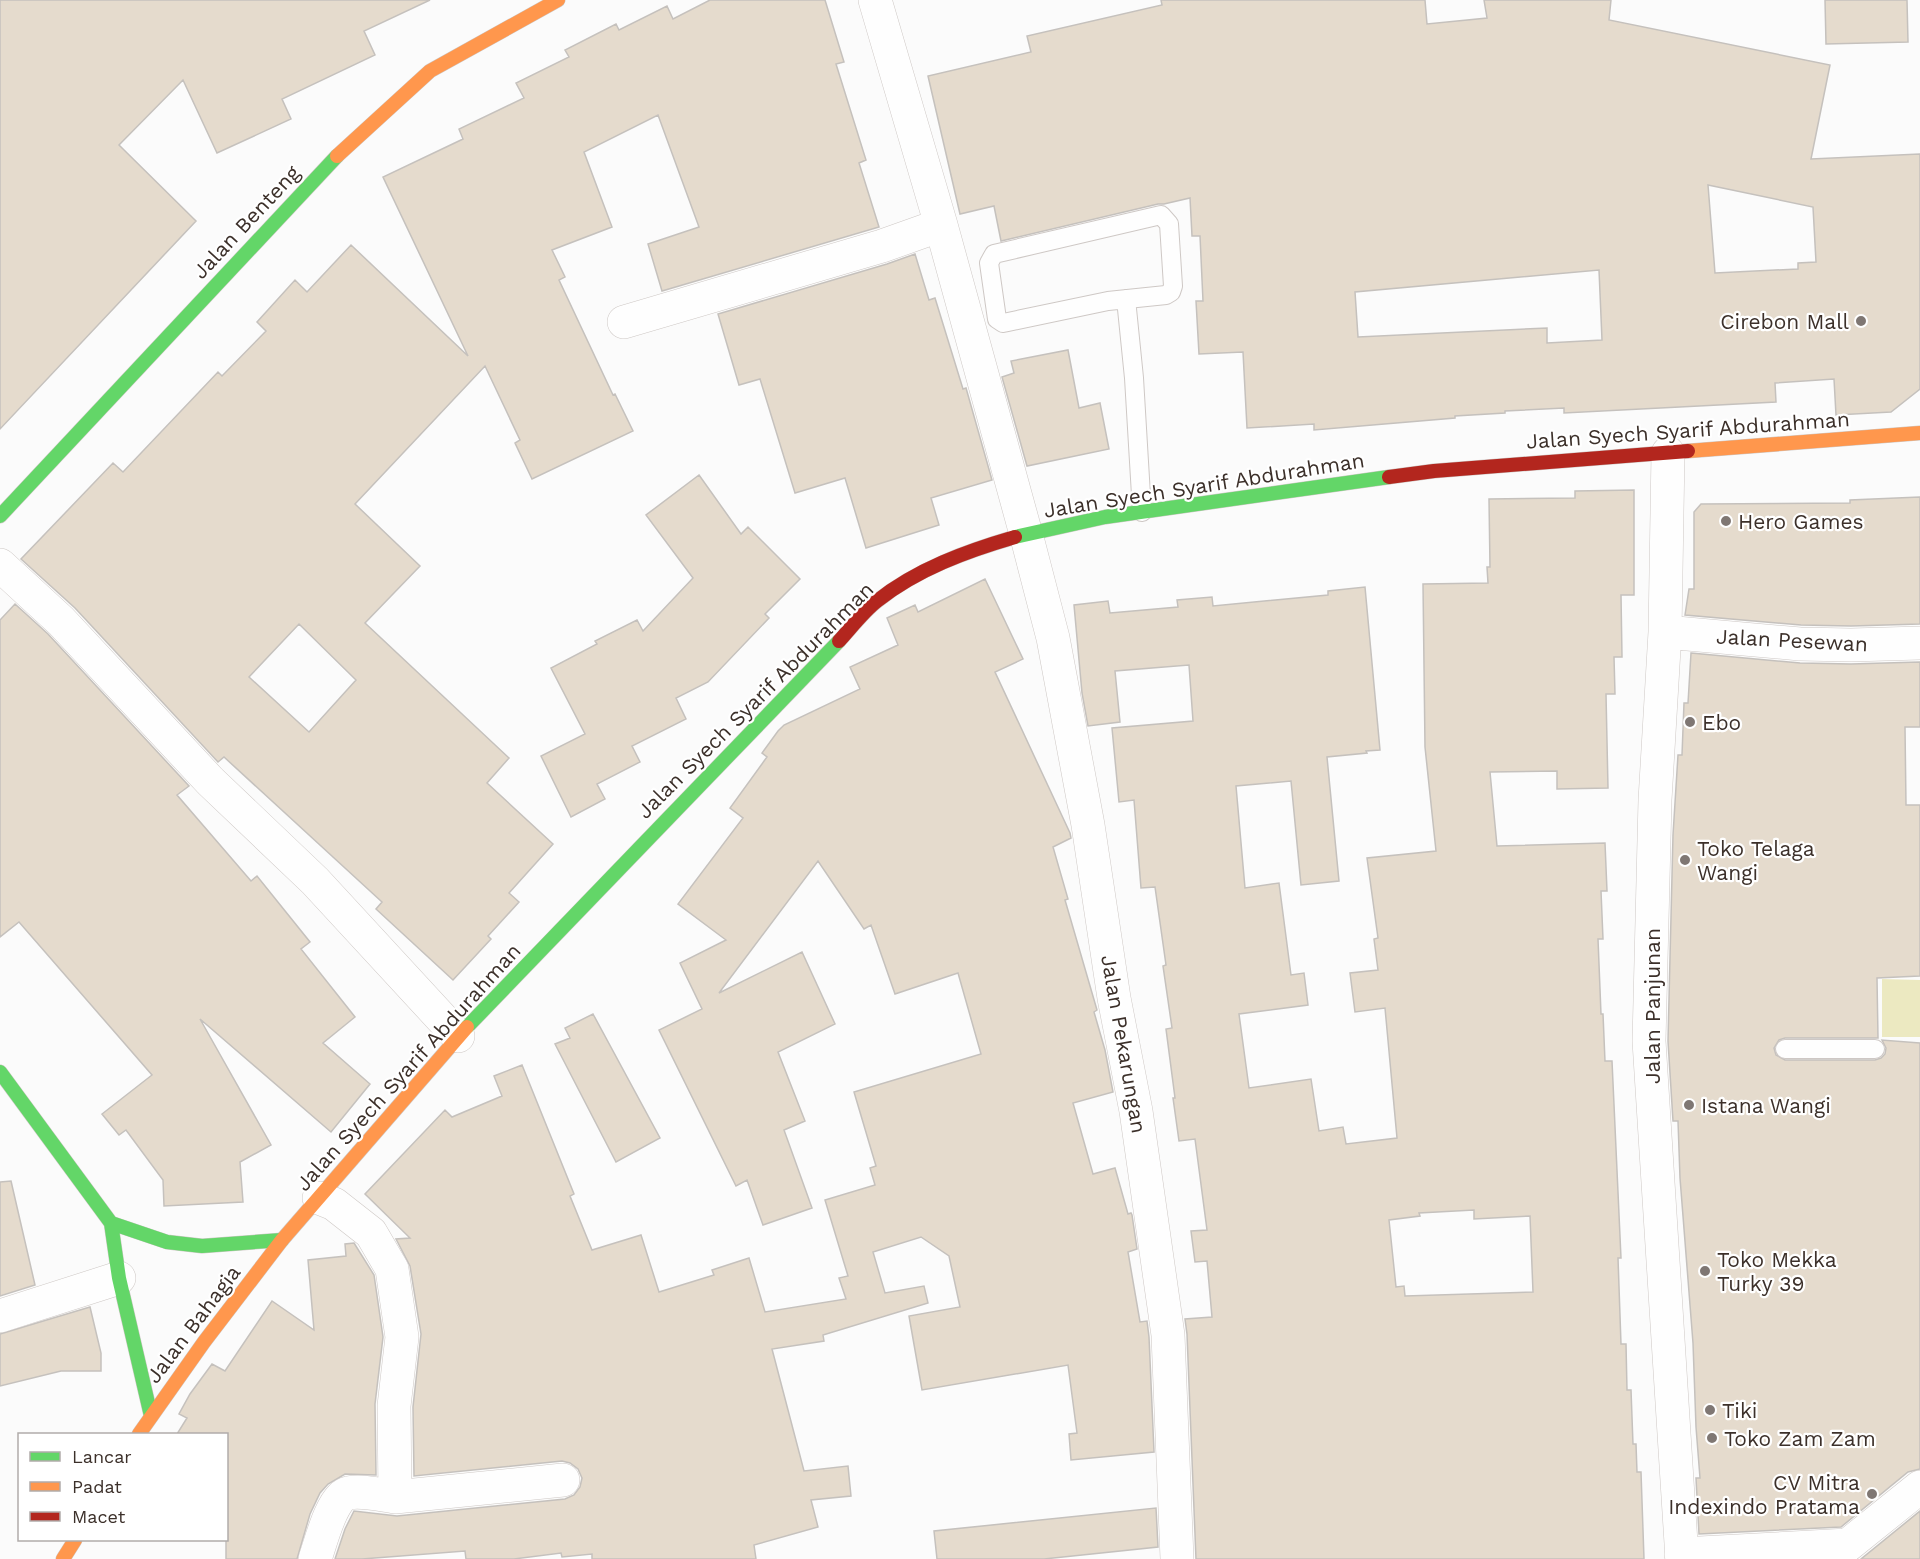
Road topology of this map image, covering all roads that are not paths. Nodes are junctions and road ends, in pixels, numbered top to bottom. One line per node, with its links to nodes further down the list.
1 (558, 0): 9 (main road, Jalan Benteng)
2 (875, 0): 3 (street, Jalan Pekarungan)
3 (941, 225): 5 (street); 10 (street, Jalan Pekarungan)
4 (1126, 299): 4 (lane); 8 (lane)
5 (624, 322)
6 (1920, 434): 7 (main road, Jalan Syech Syarif Abdurahman)
7 (1668, 453): 8 (main road, Jalan Syech Syarif Abdurahman); 12 (street, Jalan Panjunan)
8 (1142, 512): 10 (main road, Jalan Syech Syarif Abdurahman)
9 (0, 516)
10 (1026, 534): 14 (main road, Jalan Syech Syarif Abdurahman); 32 (street, Jalan Pekarungan)
11 (0, 565): 14 (street)
12 (1665, 632): 13 (street, Jalan Pesewan); 29 (street, Jalan Panjunan)
13 (1920, 643)
14 (458, 1036): 18 (main road, Jalan Syech Syarif Abdurahman)
15 (1785, 1049): 16 (lane)
16 (1875, 1049)
17 (0, 1072): 19 (main road)
18 (319, 1198): 20 (main road, Jalan Syech Syarif Abdurahman); 27 (street)
19 (111, 1223): 20 (main road); 21 (main road)
20 (282, 1240): 23 (main road, Jalan Bahagia)
21 (119, 1278): 22 (street); 23 (main road)
22 (0, 1316)
23 (151, 1416): 24 (main road, Jalan Bahagia)
24 (140, 1433)
25 (563, 1480): 27 (street)
26 (1920, 1487): 29 (street)
27 (395, 1497): 31 (street)
28 (74, 1541): 30 (main road)
29 (1682, 1557)
30 (63, 1559)
31 (315, 1559)
32 (1177, 1559)

